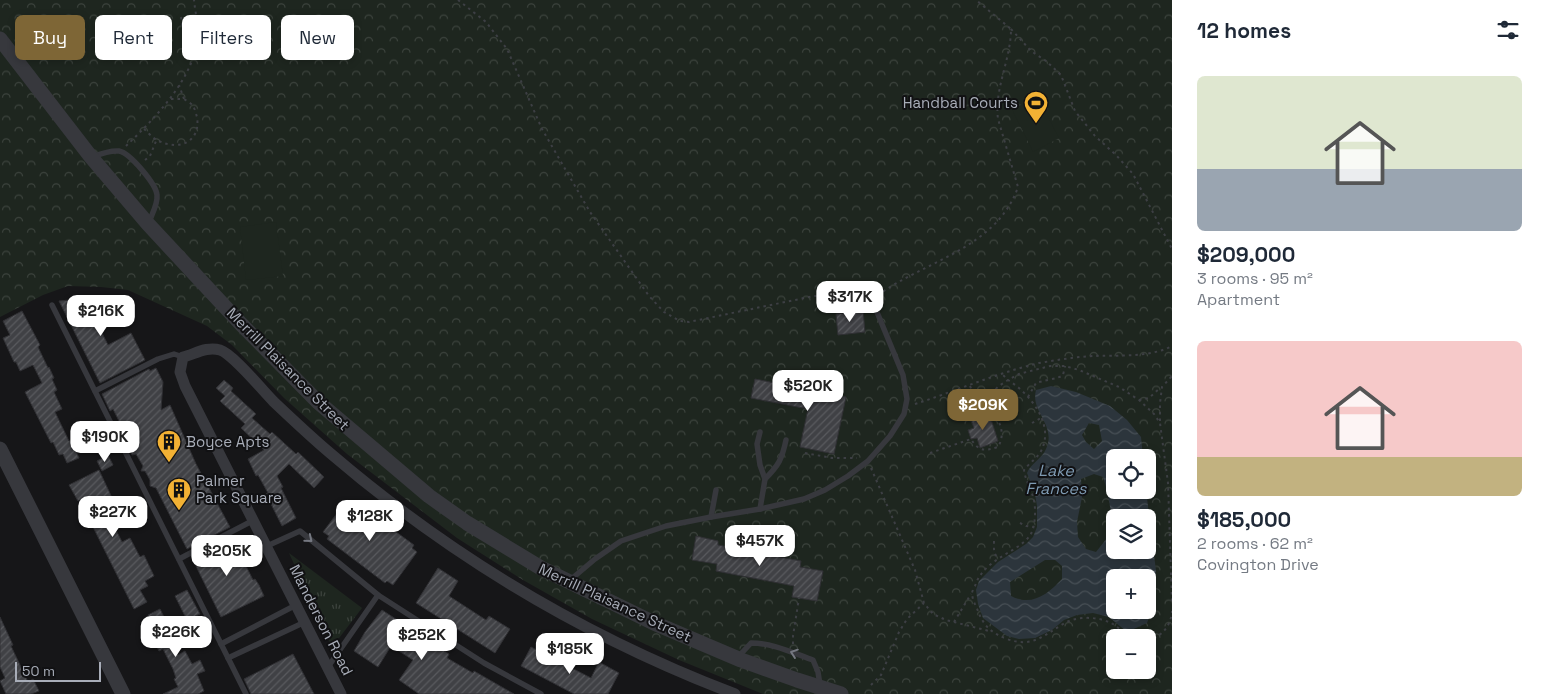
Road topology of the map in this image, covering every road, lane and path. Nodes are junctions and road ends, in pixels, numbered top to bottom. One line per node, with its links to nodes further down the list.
1 (194, 0): 4 (path)
2 (458, 0): 20 (path)
3 (976, 0): 7 (path)
4 (196, 15)
5 (181, 17): 6 (path)
6 (182, 24)
7 (1011, 29): 19 (path); 20 (path)
8 (0, 39): 16 (street, Merrill Plaisance Street)
9 (191, 60): 10 (path)
10 (179, 85): 11 (path); 12 (path)
11 (170, 99): 12 (path); 13 (path)
12 (184, 99): 14 (path)
13 (144, 129): 14 (path); 15 (path)
14 (156, 140): 17 (path)
15 (126, 146)
16 (91, 157): 18 (street, Merrill Plaisance Street); 18 (lane)
17 (144, 161)
18 (148, 224): 56 (street, Merrill Plaisance Street)
19 (1172, 249)
20 (872, 300): 34 (lane)
21 (52, 305): 30 (lane)
22 (1172, 346): 25 (path)
23 (183, 357): 30 (lane); 48 (street, Manderson Road); 80 (street)
24 (1065, 366): 27 (path); 32 (path); 33 (path)
25 (1002, 374): 27 (path); 28 (path)
26 (1172, 376): 29 (path)
27 (1008, 380): 32 (path); 41 (path)
28 (970, 386): 31 (path); 34 (path)
29 (1162, 387): 33 (path); 37 (path)
30 (95, 391): 55 (lane)
31 (973, 393)
32 (1028, 397): 35 (path)
33 (1139, 400): 37 (path)
34 (905, 407): 43 (lane)
35 (1042, 418): 36 (path); 50 (path)
36 (1032, 423)
37 (1160, 423): 53 (path)
38 (760, 432): 44 (lane)
39 (786, 440): 44 (lane)
40 (0, 449): 76 (street)
41 (930, 452)
42 (805, 453): 43 (path)
43 (868, 461): 46 (lane); 60 (path)
44 (765, 479): 46 (lane)
45 (716, 490): 47 (lane)
46 (760, 509): 47 (lane)
47 (711, 517): 56 (lane)
48 (254, 520): 52 (street, Manderson Road); 55 (lane)
49 (1020, 523): 50 (path)
50 (1033, 527): 54 (path)
51 (994, 541): 54 (path)
52 (267, 546): 58 (lane, one-way to 58); 62 (street, Manderson Road)
53 (1171, 549): 61 (path)
54 (998, 558): 57 (path)
55 (179, 560): 69 (lane)
56 (568, 582): 72 (street, Merrill Plaisance Street)
57 (972, 593): 65 (path); 67 (path)
58 (378, 595): 73 (lane); 79 (lane)
59 (799, 598): 70 (path)
60 (924, 603): 65 (path); 74 (path)
61 (1172, 604)
62 (296, 605): 64 (street, Manderson Road); 69 (lane)
63 (1172, 611): 68 (path)
64 (305, 622): 71 (lane); 73 (street, Manderson Road)
65 (954, 622): 67 (path)
66 (1118, 629): 67 (path)
67 (990, 631)
68 (1156, 637)
69 (221, 644): 71 (lane)
70 (794, 653): 72 (lane, one-way to 72); 75 (lane)
71 (228, 658): 77 (lane)
72 (738, 658): 75 (street, Merrill Plaisance Street)
73 (328, 667): 78 (street, Manderson Road)
74 (871, 685)
75 (820, 688): 81 (street, Merrill Plaisance Street)
76 (123, 694)
77 (246, 694)
78 (341, 694)
79 (541, 694)
80 (735, 694)
81 (841, 694)

